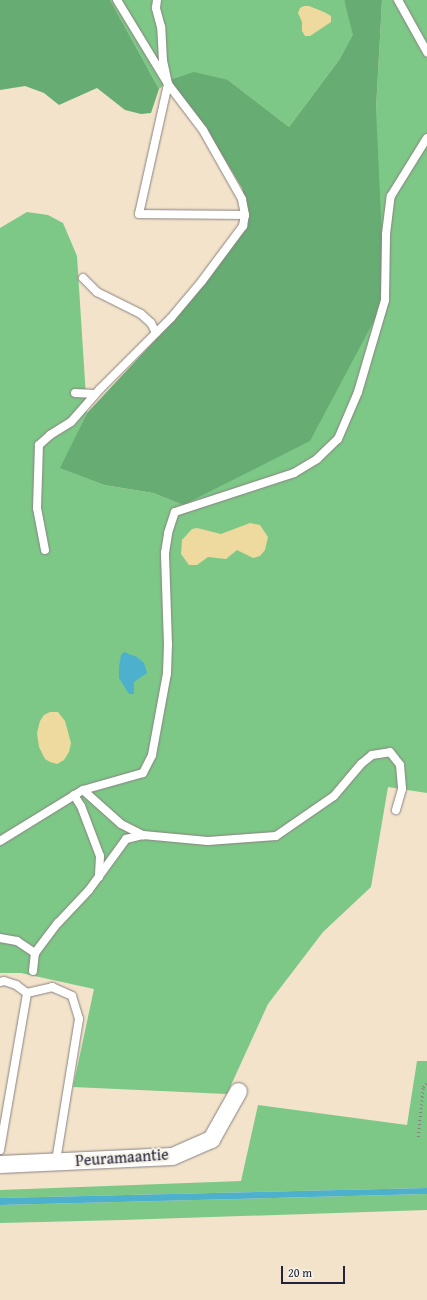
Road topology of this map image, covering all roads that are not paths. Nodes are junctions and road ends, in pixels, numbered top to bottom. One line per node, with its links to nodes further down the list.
1 (117, 0): 5 (lane)
2 (157, 0): 5 (lane)
3 (398, 0): 4 (lane)
4 (427, 52)
5 (168, 84): 7 (lane); 7 (lane)
6 (427, 138): 13 (lane)
7 (245, 215): 9 (lane)
8 (83, 278): 9 (lane)
9 (156, 333): 11 (lane)
10 (75, 393): 11 (lane)
11 (95, 394): 12 (lane)
12 (45, 550)
13 (83, 790): 14 (lane); 16 (lane)
14 (74, 795): 17 (lane); 18 (lane)
15 (396, 810): 16 (lane)
16 (143, 835): 18 (lane)
17 (0, 841)
18 (99, 878): 20 (lane)
19 (0, 938): 20 (lane)
20 (36, 953): 21 (lane)
21 (33, 971)
22 (0, 982): 23 (lane)
23 (27, 993): 25 (lane); 26 (lane)
24 (238, 1091): 26 (street, Peuramaantie)
25 (0, 1150)
26 (56, 1161): 27 (street, Peuramaantie)
27 (0, 1164)

